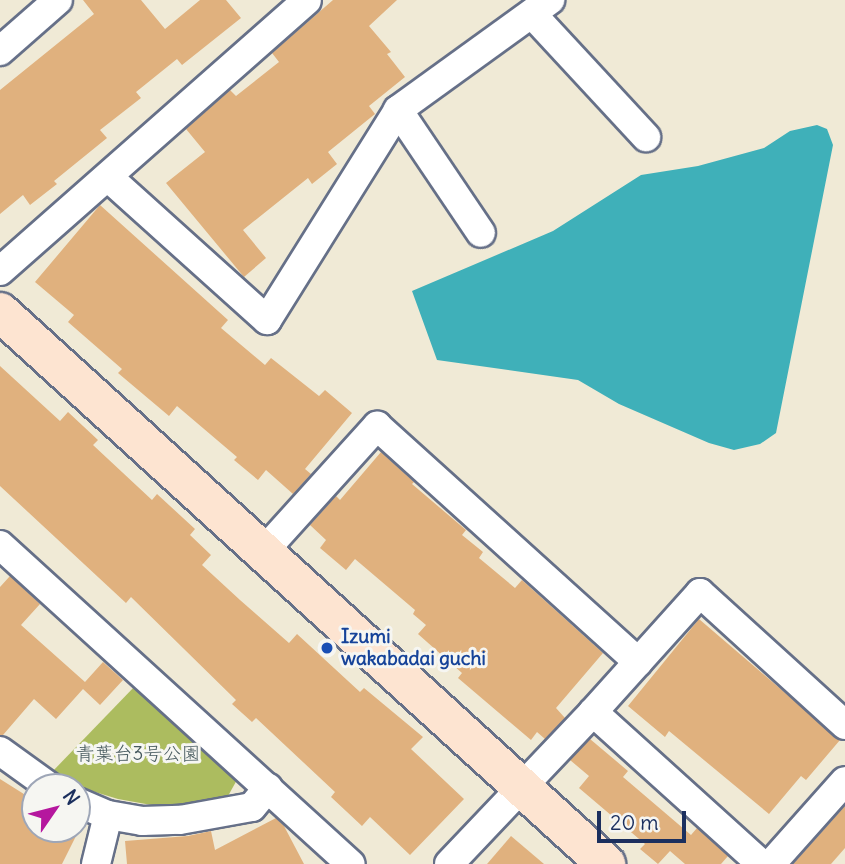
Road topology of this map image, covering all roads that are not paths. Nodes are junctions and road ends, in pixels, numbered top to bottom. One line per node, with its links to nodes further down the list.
1 (58, 0): 4 (street)
2 (307, 0): 7 (street)
3 (541, 7): 5 (street); 6 (street)
4 (0, 51)
5 (398, 110): 7 (street); 8 (street)
6 (646, 137)
7 (108, 177): 9 (street)
8 (481, 233)
9 (0, 271)
10 (0, 312): 12 (street)
11 (0, 545): 20 (street)
12 (264, 551): 13 (street); 19 (street)
13 (638, 662): 14 (street); 15 (street)
14 (593, 712): 19 (street); 27 (street)
15 (845, 724)
16 (0, 751): 17 (street)
17 (31, 773)
18 (845, 781): 28 (street)
19 (522, 787): 25 (street); 26 (street)
20 (268, 788): 22 (street); 24 (street)
21 (91, 808): 22 (street)
22 (108, 815): 23 (street)
23 (96, 864)
24 (351, 864)
25 (449, 864)
26 (606, 864)
27 (761, 864)
28 (771, 864)

